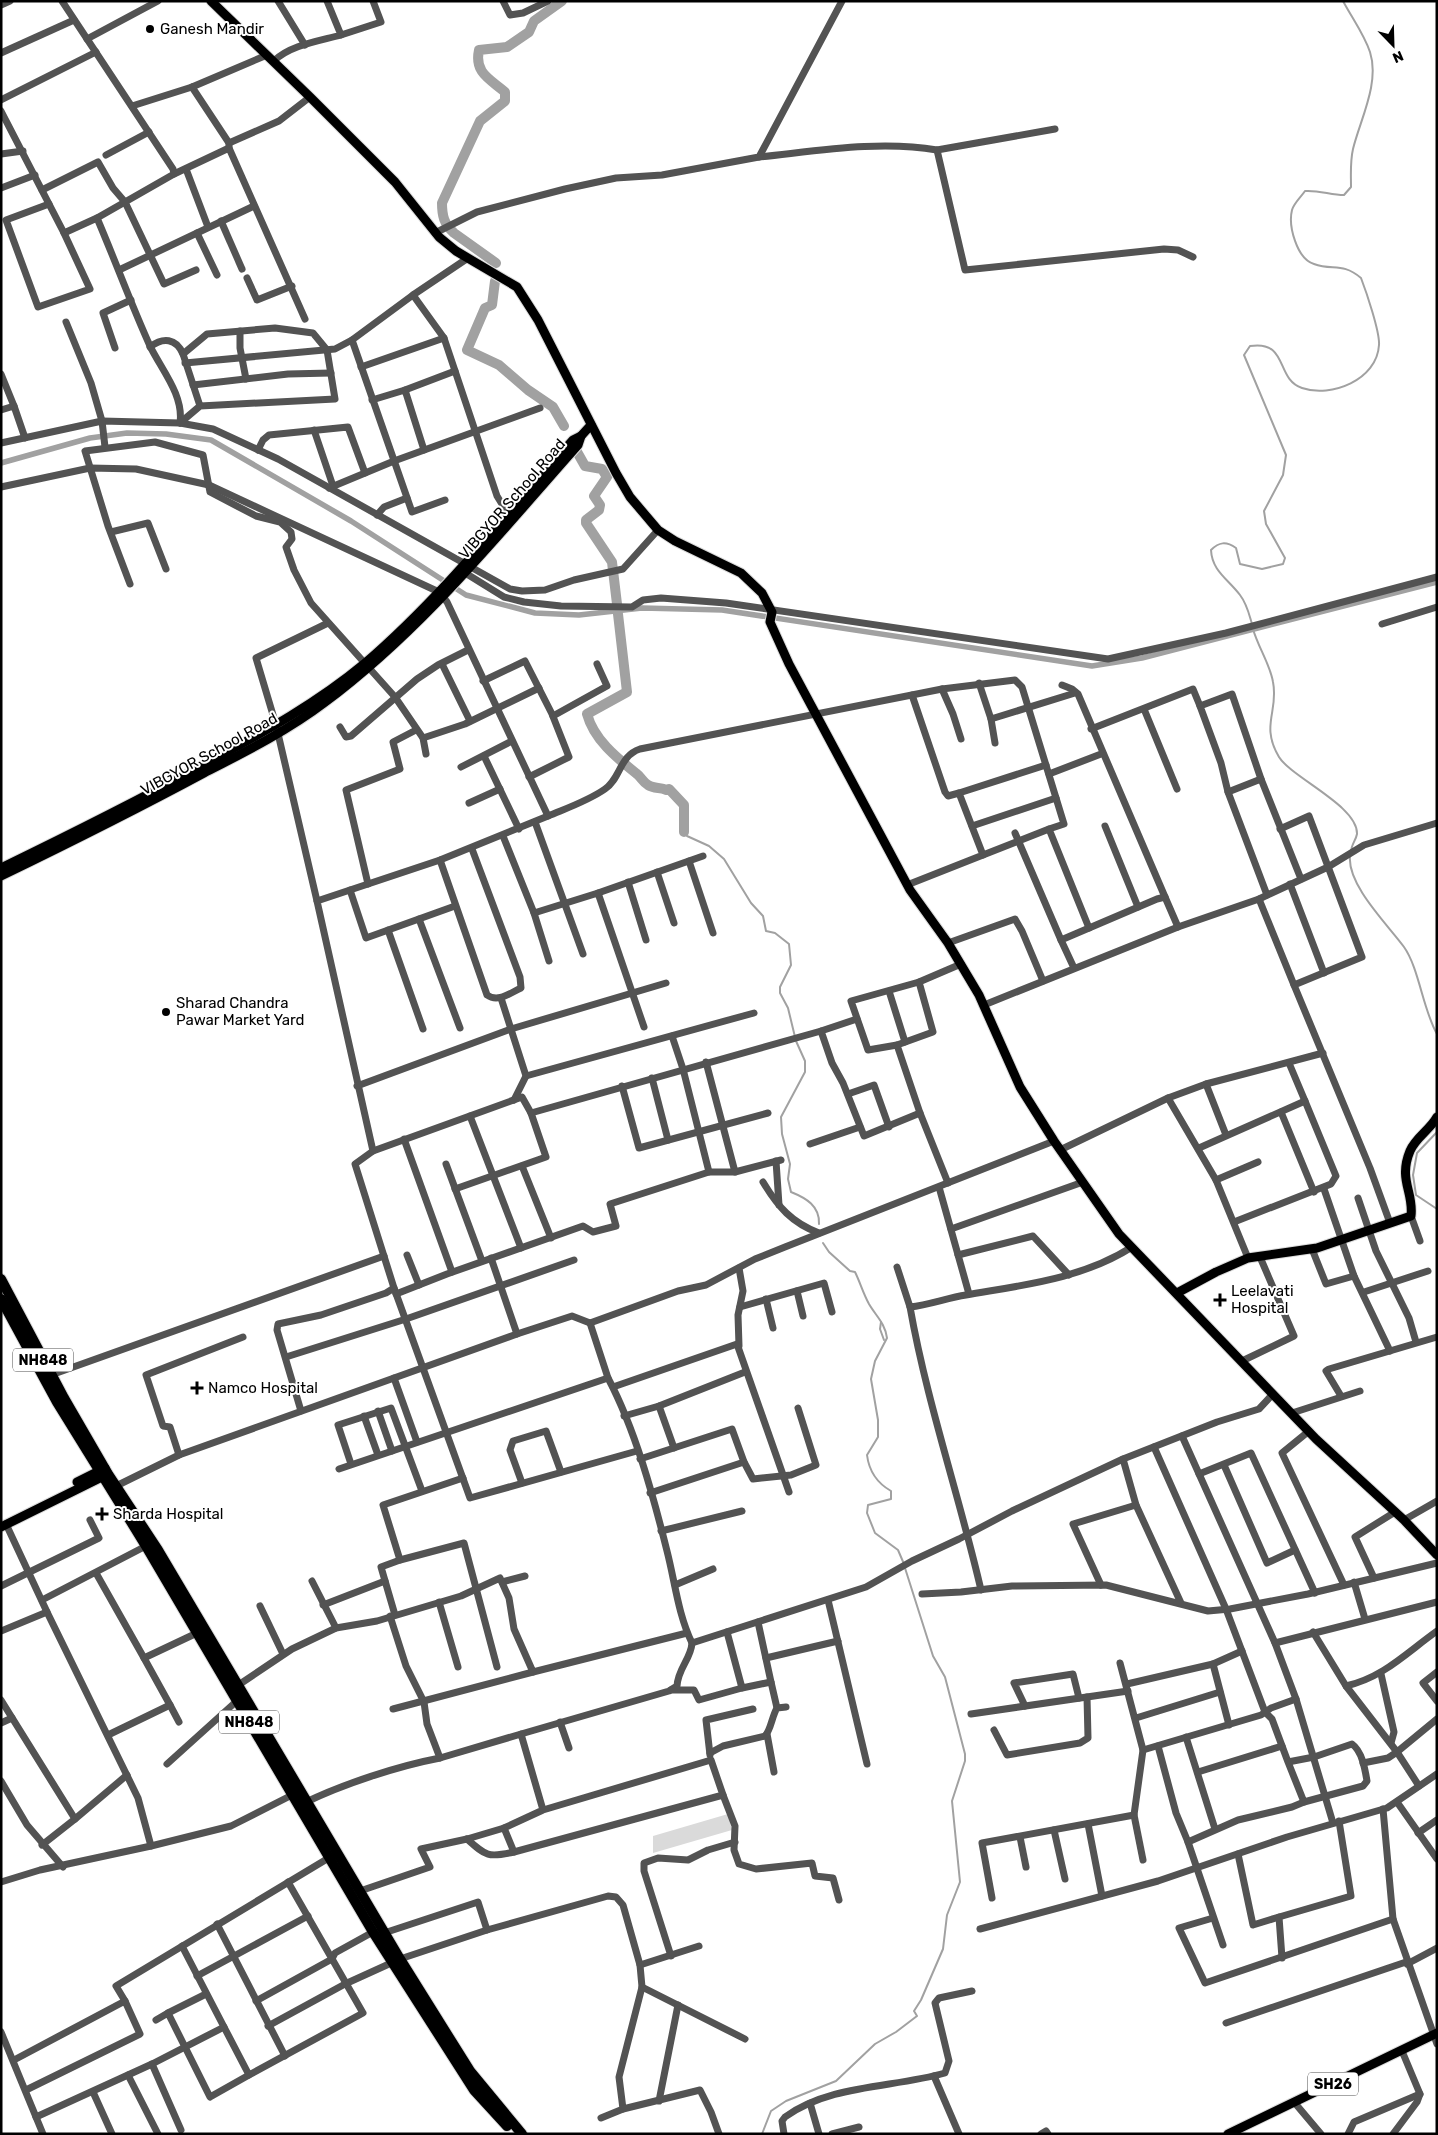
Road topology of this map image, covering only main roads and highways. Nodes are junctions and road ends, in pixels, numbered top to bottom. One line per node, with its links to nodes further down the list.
1 (211, 1): 3 (main road)
2 (219, 1): 3 (main road)
3 (273, 58): 4 (main road); 4 (main road)
4 (386, 174): 5 (main road)
5 (591, 425): 6 (main road, VIBGYOR School Road); 11 (main road)
6 (85, 831): 7 (main road, VIBGYOR School Road); 8 (main road, VIBGYOR School Road)
7 (1, 868)
8 (1, 876)
9 (1437, 1117): 11 (main road)
10 (1, 1279): 13 (highway, NH848)
11 (1177, 1293): 16 (main road)
12 (1, 1299): 13 (highway, NH848)
13 (103, 1473): 14 (highway, NH848); 15 (main road)
14 (134, 1521): 17 (highway, NH848); 17 (highway, NH848)
15 (3, 1524)
16 (1435, 1550)
17 (234, 1688): 18 (highway, NH848)
18 (333, 1856): 19 (highway, NH848); 19 (highway, NH848)
19 (396, 1961): 21 (highway, NH848); 22 (highway, NH848)
20 (1436, 2037): 23 (main road, SH26)
21 (514, 2134)
22 (522, 2134)
23 (1228, 2134)

